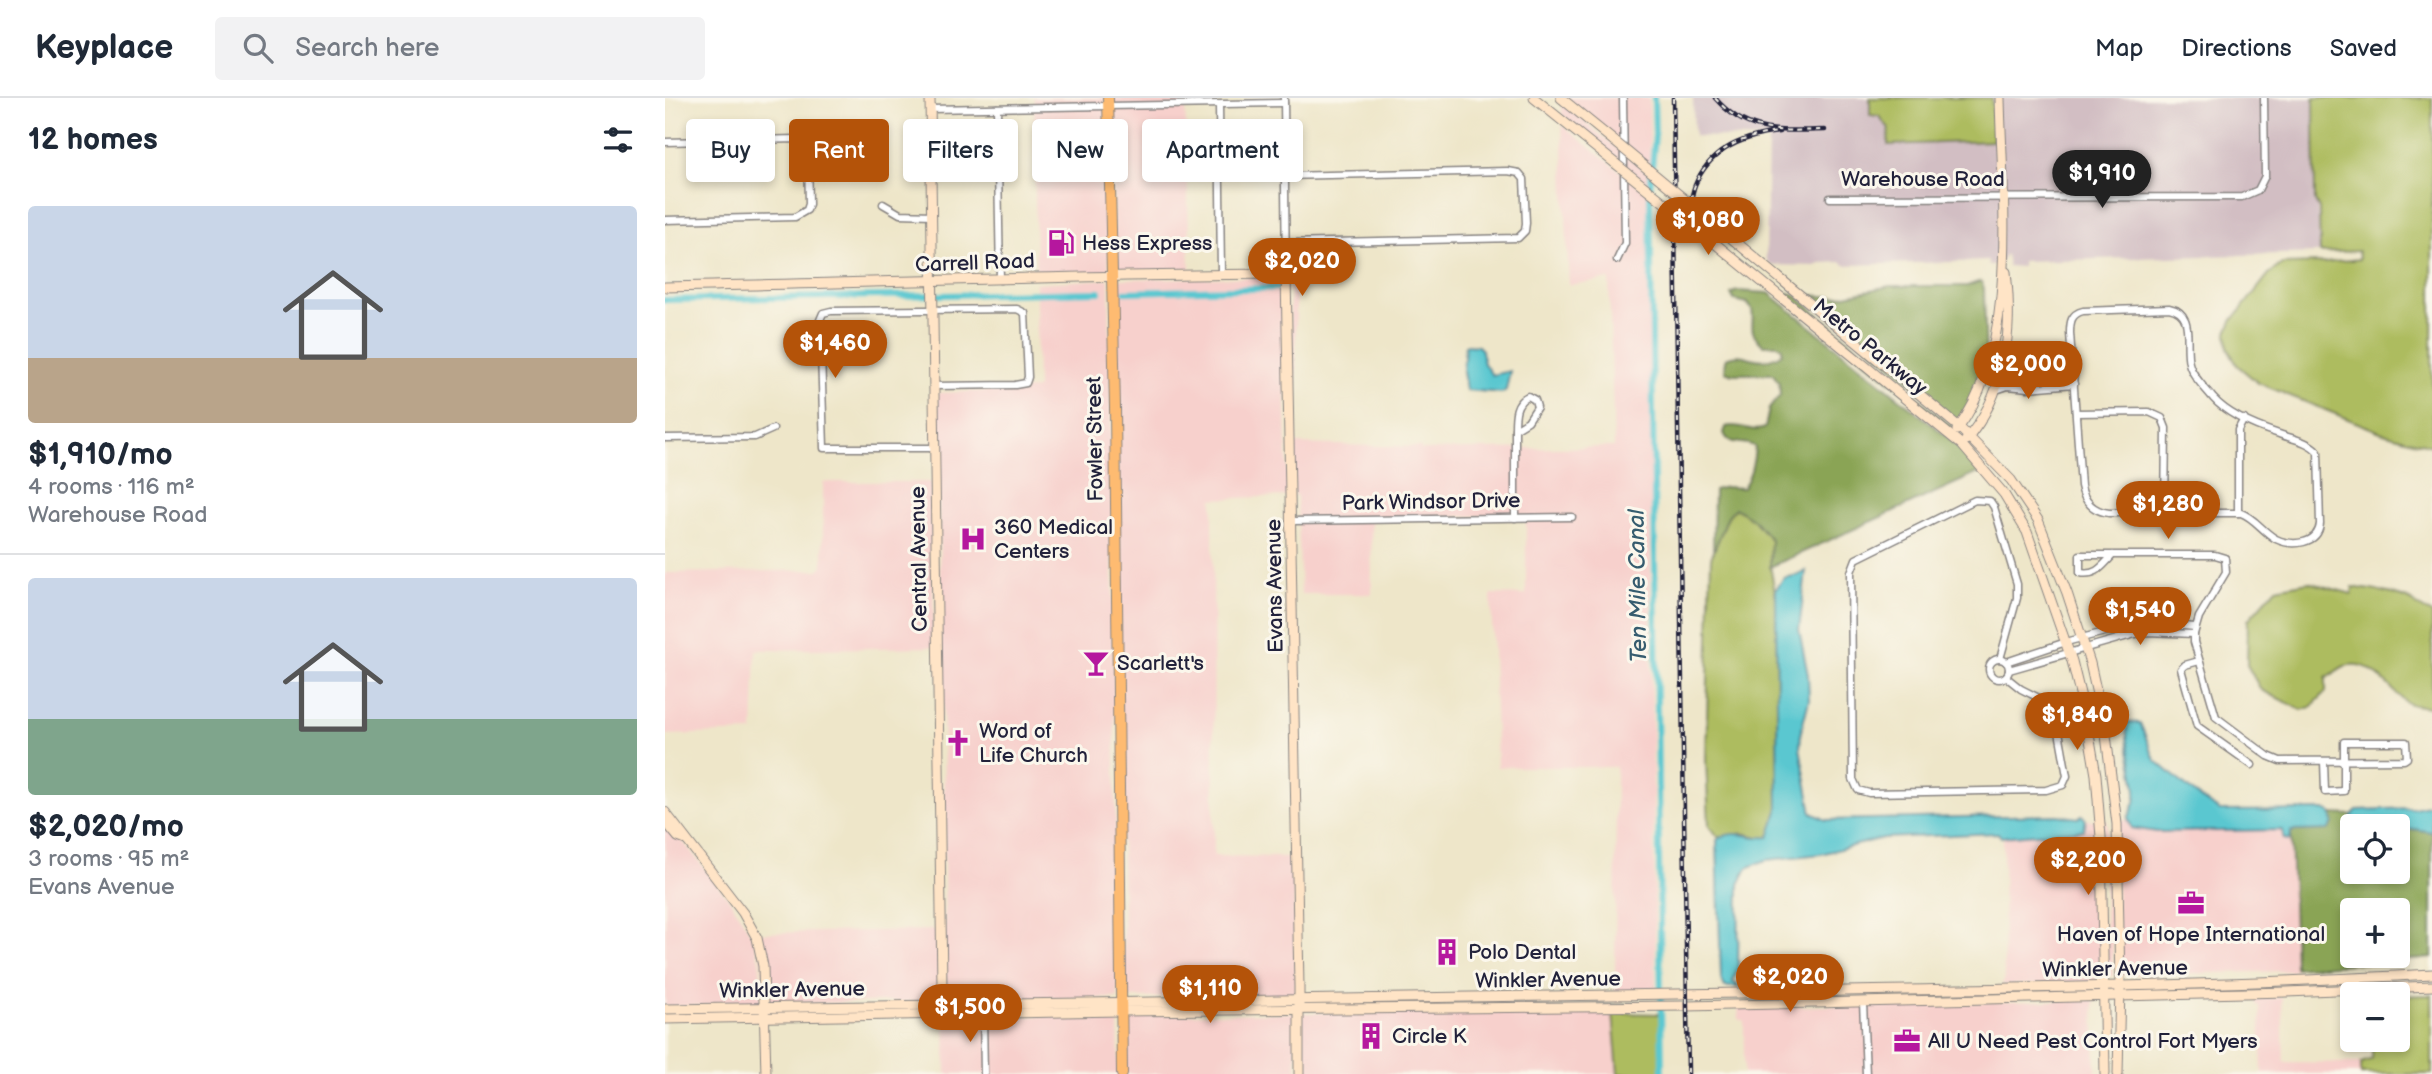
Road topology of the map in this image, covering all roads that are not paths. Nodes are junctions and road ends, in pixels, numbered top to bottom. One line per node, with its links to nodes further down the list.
1 (930, 98): 11 (street, Central Avenue)
2 (1534, 98): 46 (street, Metro Parkway, bridge)
3 (1561, 98): 43 (street, Metro Parkway, bridge)
4 (1623, 98): 23 (street)
5 (2000, 98): 16 (street)
6 (2264, 98): 16 (street, Warehouse Road)
7 (1284, 101): 9 (street); 12 (street, Evans Avenue)
8 (1108, 102): 9 (street); 10 (street); 26 (main road, Fowler Street)
9 (1219, 105): 24 (street)
10 (997, 108): 11 (street); 27 (street)
11 (930, 109): 19 (street, Central Avenue)
12 (1284, 119)
13 (665, 142): 20 (street)
14 (1303, 176): 21 (street)
15 (1285, 182): 21 (street, Evans Avenue)
16 (2002, 196): 17 (street, Warehouse Road); 22 (street)
17 (1830, 198)
18 (883, 204): 19 (street)
19 (932, 215): 28 (street, Central Avenue)
20 (665, 220)
21 (1285, 243): 25 (street, Evans Avenue)
22 (2003, 253): 30 (street); 32 (street)
23 (1617, 260)
24 (1221, 274): 25 (street, Carrell Road); 26 (street, Carrell Road)
25 (1286, 274): 54 (street, Evans Avenue)
26 (1112, 276): 27 (street, Carrell Road); 80 (main road, Fowler Street)
27 (1000, 280): 28 (street, Carrell Road)
28 (933, 285): 29 (street, Carrell Road); 31 (street, Central Avenue)
29 (665, 288)
30 (1999, 306): 32 (street); 43 (street)
31 (933, 307): 39 (street, Central Avenue); 39 (street); 49 (street)
32 (2008, 326): 33 (street)
33 (2004, 363): 36 (street); 40 (street)
34 (2074, 376): 35 (street); 37 (street); 42 (street)
35 (2054, 377): 36 (street); 38 (street)
36 (2019, 383): 38 (street); 40 (street)
37 (2074, 384): 38 (street); 41 (street)
38 (2055, 385)
39 (934, 386): 49 (street, Central Avenue)
40 (1996, 390): 48 (street)
41 (2076, 413): 50 (street); 50 (street)
42 (2244, 419): 51 (street); 51 (street)
43 (1959, 427): 46 (street); 48 (street, Metro Parkway)
44 (773, 429): 47 (street)
45 (1515, 429): 45 (street); 53 (street)
46 (1952, 436): 48 (street, Metro Parkway)
47 (665, 438)
48 (1965, 442): 57 (street, Metro Parkway); 58 (street, Metro Parkway)
49 (935, 447): 79 (street, Central Avenue)
50 (2165, 513): 51 (street)
51 (2238, 513)
52 (1572, 517): 53 (street, Park Windsor Drive)
53 (1515, 518): 54 (street, Park Windsor Drive)
54 (1292, 521): 77 (street, Evans Avenue)
55 (2112, 555): 55 (street); 56 (street)
56 (2195, 630): 57 (street); 59 (street); 62 (street)
57 (2082, 639): 58 (street); 59 (street, Metro Parkway)
58 (2066, 642): 60 (street, Metro Parkway); 61 (street)
59 (2086, 649): 60 (street); 74 (street, Metro Parkway)
60 (2070, 654): 63 (street); 73 (street, Metro Parkway)
61 (2003, 661): 63 (street); 63 (street); 63 (street)
62 (2199, 661): 64 (street); 66 (street)
63 (2008, 673)
64 (2324, 761): 65 (street); 65 (street)
65 (2344, 761): 65 (street)
66 (2252, 765)
67 (665, 812): 69 (street)
68 (665, 821): 69 (street)
69 (686, 840): 82 (street)
70 (2432, 974): 74 (street, Winkler Avenue)
71 (2432, 986): 74 (street, Winkler Avenue)
72 (1912, 990): 73 (street, Winkler Avenue); 75 (street, Winkler Avenue); 76 (street)
73 (2104, 991): 74 (street, Winkler Avenue); 76 (street, Winkler Avenue); 91 (street, Metro Parkway)
74 (2120, 991): 92 (street, Metro Parkway)
75 (1795, 992): 77 (street, Winkler Avenue); 78 (street)
76 (1863, 1002): 78 (street, Winkler Avenue); 90 (street)
77 (1299, 1004): 78 (street, Winkler Avenue); 80 (street, Winkler Avenue); 89 (street, Evans Avenue)
78 (1767, 1004)
79 (942, 1005): 80 (street, Winkler Avenue); 82 (street, Winkler Avenue); 84 (street)
80 (1121, 1006): 83 (street, Winkler Avenue); 88 (main road, Fowler Street)
81 (665, 1009): 82 (street, Winkler Avenue)
82 (764, 1013): 84 (street, Winkler Avenue); 85 (street, Winkler Avenue); 86 (street)
83 (983, 1014): 84 (street, Winkler Avenue); 87 (street)
84 (933, 1015)
85 (665, 1019)
86 (764, 1072)
87 (984, 1074)
88 (1122, 1074)
89 (1299, 1074)
90 (1866, 1074)
91 (2105, 1074)
92 (2118, 1074)

